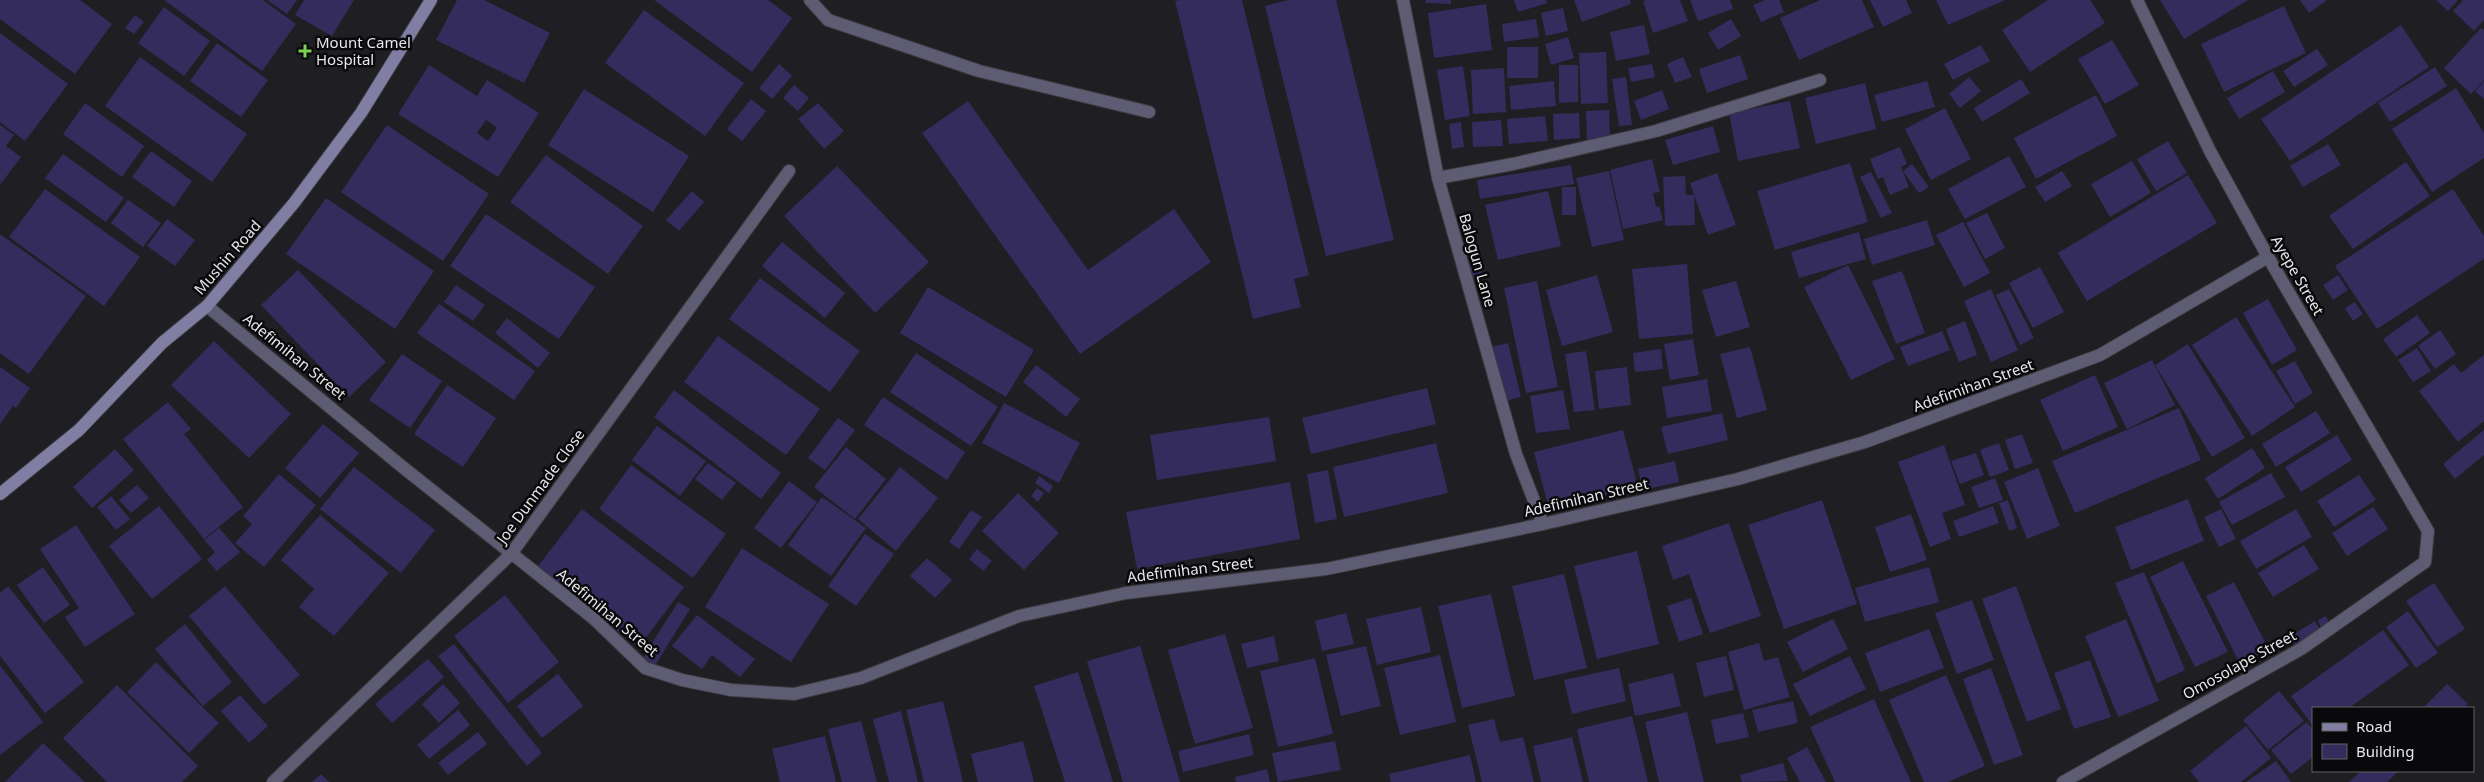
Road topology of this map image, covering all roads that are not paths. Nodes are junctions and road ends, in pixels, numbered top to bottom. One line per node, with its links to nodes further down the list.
1 (430, 0): 10 (main road, Mushin Road)
2 (810, 0): 6 (street)
3 (1403, 0): 8 (street, Balogun Lane)
4 (2137, 0): 9 (street, Ayepe Street)
5 (1820, 80): 8 (street)
6 (1149, 112)
7 (789, 171): 13 (street, Joe Dunmade Close)
8 (1438, 178): 12 (street, Balogun Lane)
9 (2268, 257): 12 (street, Adefimihan Street); 14 (street, Ayepe Street)
10 (207, 306): 11 (main road, Mushin Road); 13 (street, Adefimihan Street)
11 (0, 494)
12 (1543, 524): 13 (street, Adefimihan Street)
13 (511, 554): 15 (street, Joe Dunmade Close)
14 (2425, 562): 16 (street, Omosolape Street)
15 (273, 782)
16 (2063, 782)

